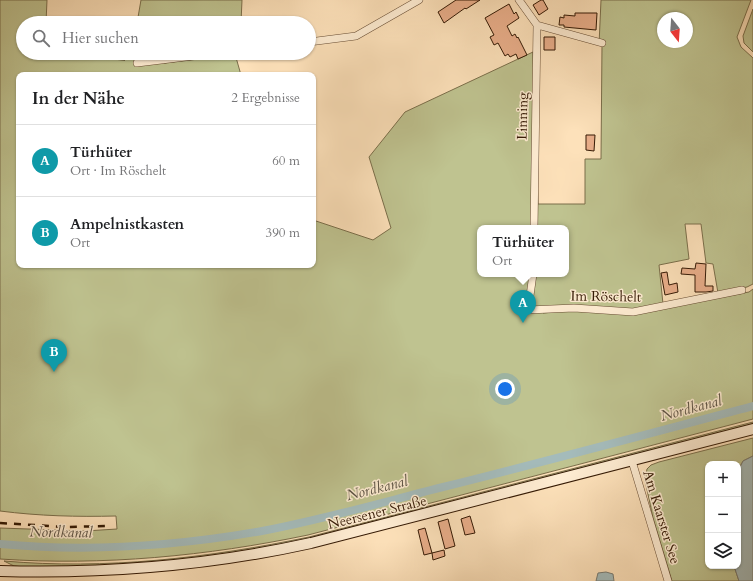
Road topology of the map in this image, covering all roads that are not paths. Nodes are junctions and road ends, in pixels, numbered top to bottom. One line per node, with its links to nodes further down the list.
1 (419, 0): 4 (street)
2 (519, 0): 3 (street)
3 (537, 25): 5 (street); 8 (street, Linning)
4 (316, 41)
5 (602, 43)
6 (161, 60): 7 (street)
7 (137, 63)
8 (534, 225)
9 (533, 277): 10 (street, Im Röschelt)
10 (742, 290)
11 (753, 429): 12 (main road, Neersener Straße)
12 (632, 461): 13 (main road, Neersener Straße); 14 (street, Am Kaarster See)
13 (0, 570)
14 (668, 581)

